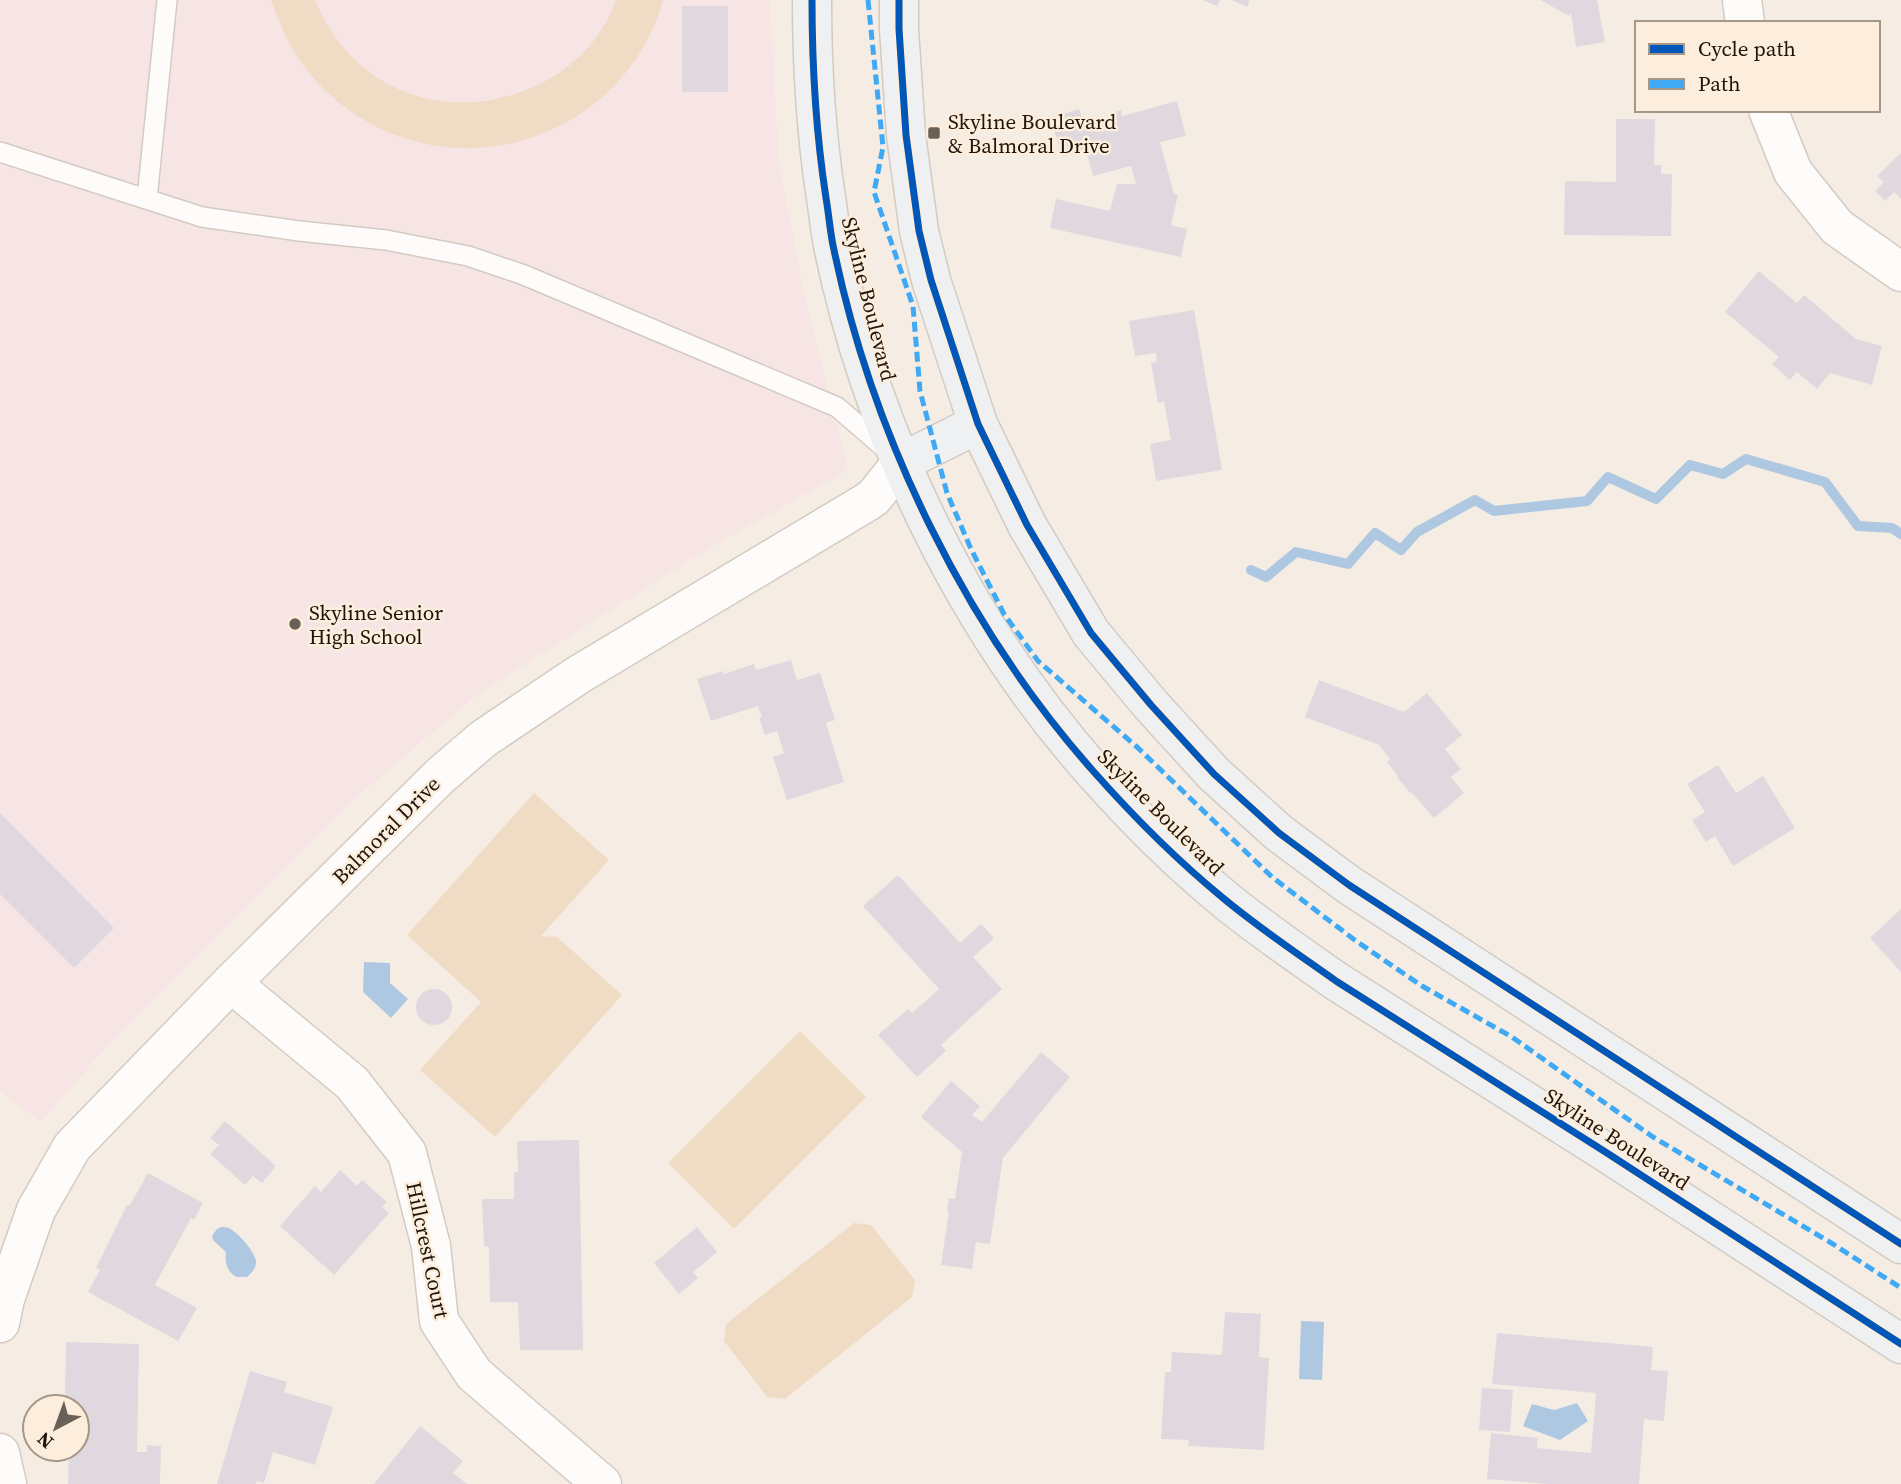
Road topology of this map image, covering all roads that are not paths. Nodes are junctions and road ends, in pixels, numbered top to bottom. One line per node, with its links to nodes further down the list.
1 (167, 0): 8 (lane)
2 (812, 0): 11 (main road, Skyline Boulevard)
3 (899, 0): 10 (main road)
4 (1742, 0): 5 (street)
5 (1745, 21)
6 (1769, 112): 9 (street)
7 (0, 152): 8 (lane)
8 (147, 199): 11 (lane)
9 (1901, 272)
10 (978, 424): 11 (main road); 13 (main road)
11 (902, 462): 12 (street, Balmoral Drive); 15 (main road, Skyline Boulevard)
12 (232, 983): 14 (street, Balmoral Drive); 18 (street, Hillcrest Court)
13 (1901, 1244)
14 (0, 1323)
15 (1901, 1344)
16 (0, 1453): 17 (street)
17 (7, 1484)
18 (602, 1484)

